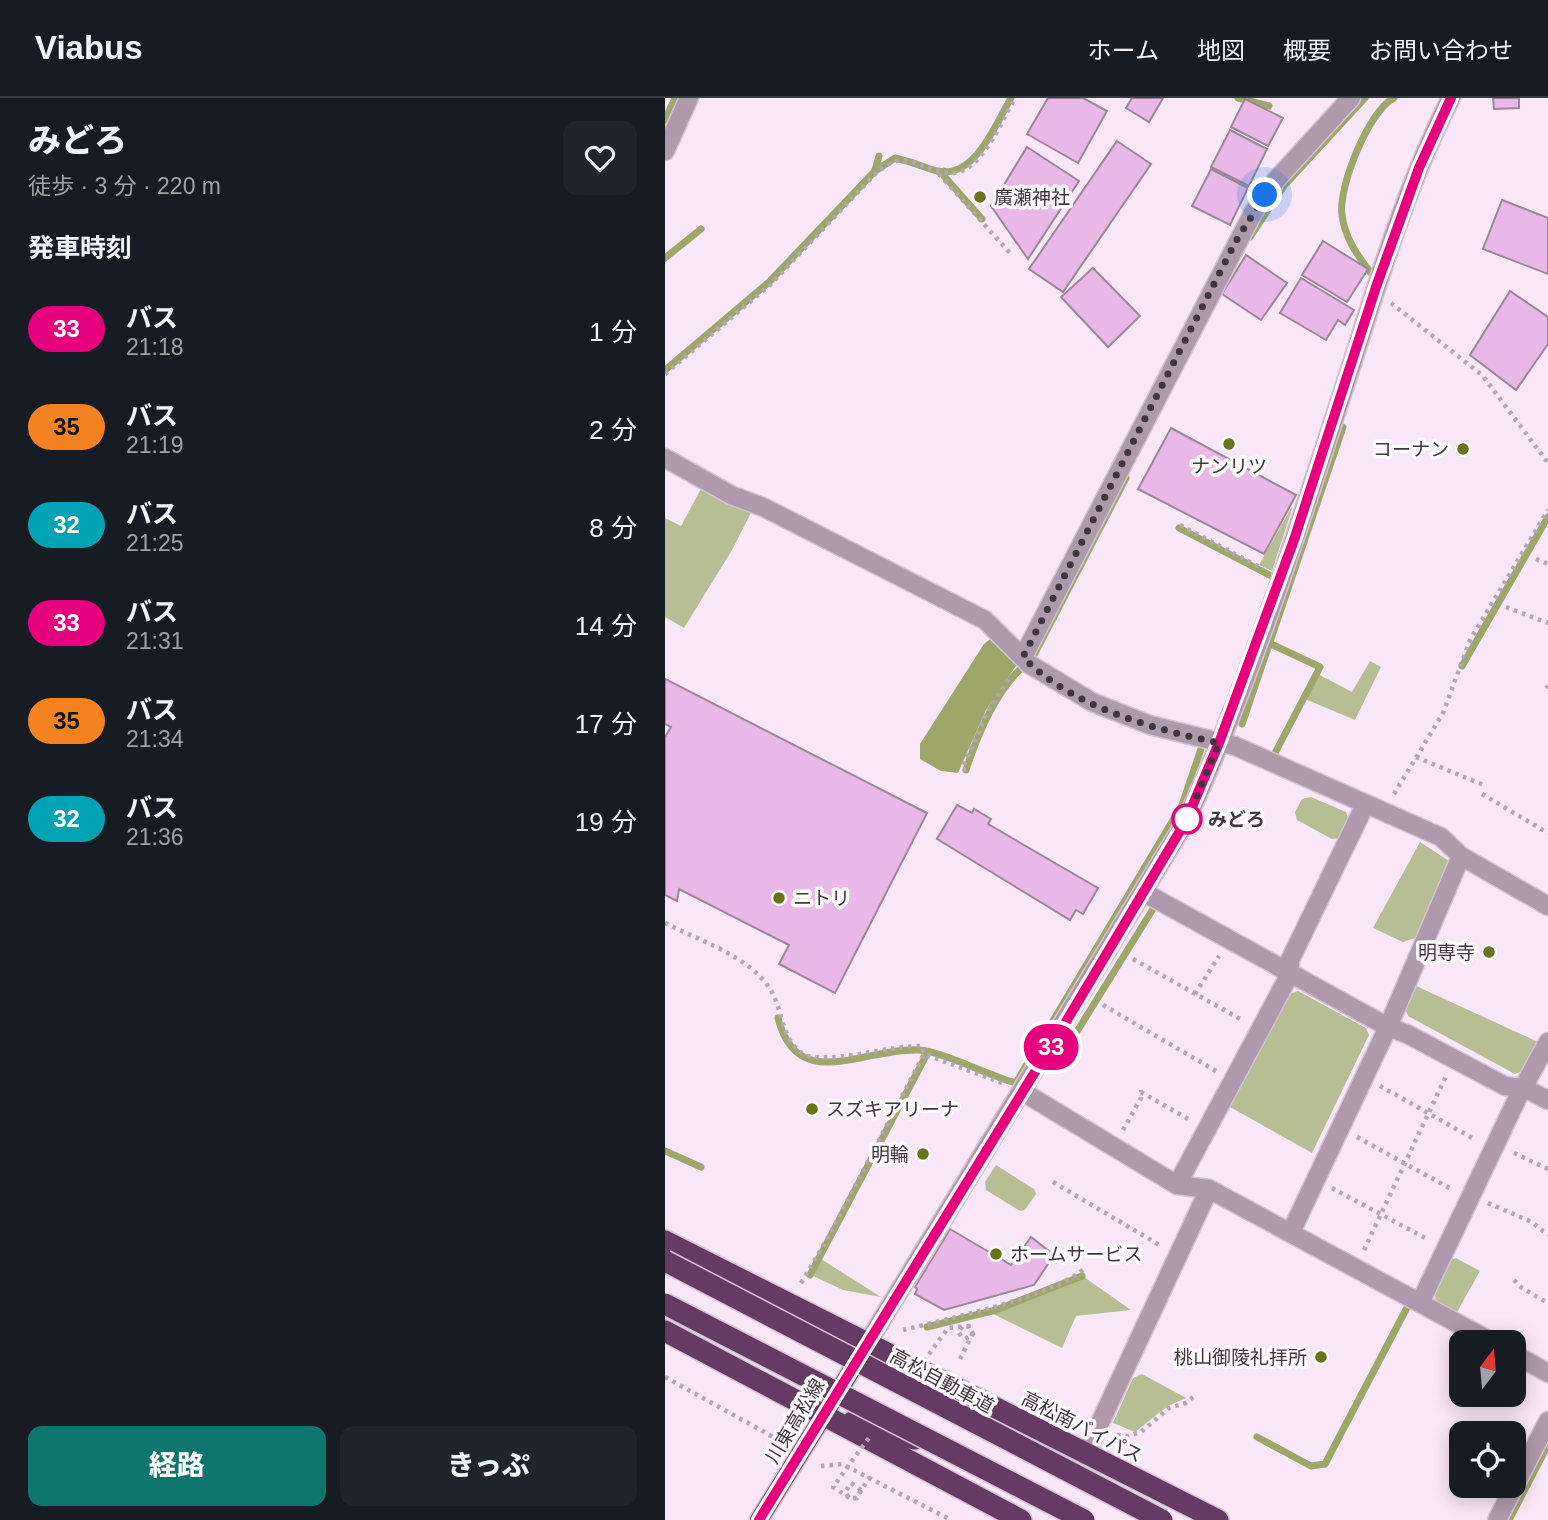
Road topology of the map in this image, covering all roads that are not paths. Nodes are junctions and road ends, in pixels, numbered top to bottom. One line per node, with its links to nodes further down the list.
1 (689, 98): 4 (street)
2 (1350, 98): 6 (street)
3 (1451, 98): 7 (street)
4 (665, 151)
5 (665, 458): 6 (street)
6 (1023, 657): 7 (street)
7 (1219, 743): 8 (street); 10 (street)
8 (1365, 805): 9 (street); 12 (street)
9 (1461, 856): 11 (street); 13 (street)
10 (1145, 893): 12 (street); 16 (street)
11 (1548, 906)
12 (1290, 974): 13 (street); 18 (street)
13 (1388, 1027): 15 (street); 20 (street)
14 (1548, 1042): 15 (street)
15 (1524, 1088): 17 (street); 23 (street)
16 (1023, 1093): 18 (street); 27 (street)
17 (1548, 1100)
18 (1177, 1185): 19 (street)
19 (1209, 1189): 20 (street); 32 (street)
20 (1291, 1232): 23 (street)
21 (665, 1241): 27 (highway, 高松南バイパス)
22 (665, 1261): 37 (highway, 高松自動車道, bridge)
23 (1420, 1303): 25 (street)
24 (665, 1304): 36 (highway, bridge)
25 (1470, 1330)
26 (665, 1331): 30 (highway)
27 (867, 1344): 30 (main road, 川東高松線); 32 (highway, 高松南バイパス); 38 (highway)
28 (1526, 1361): 29 (street)
29 (1548, 1373)
30 (823, 1415): 33 (main road, 川東高松線); 34 (highway); 35 (highway)
31 (1548, 1422): 40 (street)
32 (1085, 1455): 39 (highway, 高松南バイパス)
33 (759, 1520)
34 (1021, 1520)
35 (1071, 1520)
36 (1084, 1520)
37 (1162, 1520)
38 (1173, 1520)
39 (1217, 1520)
40 (1497, 1520)

